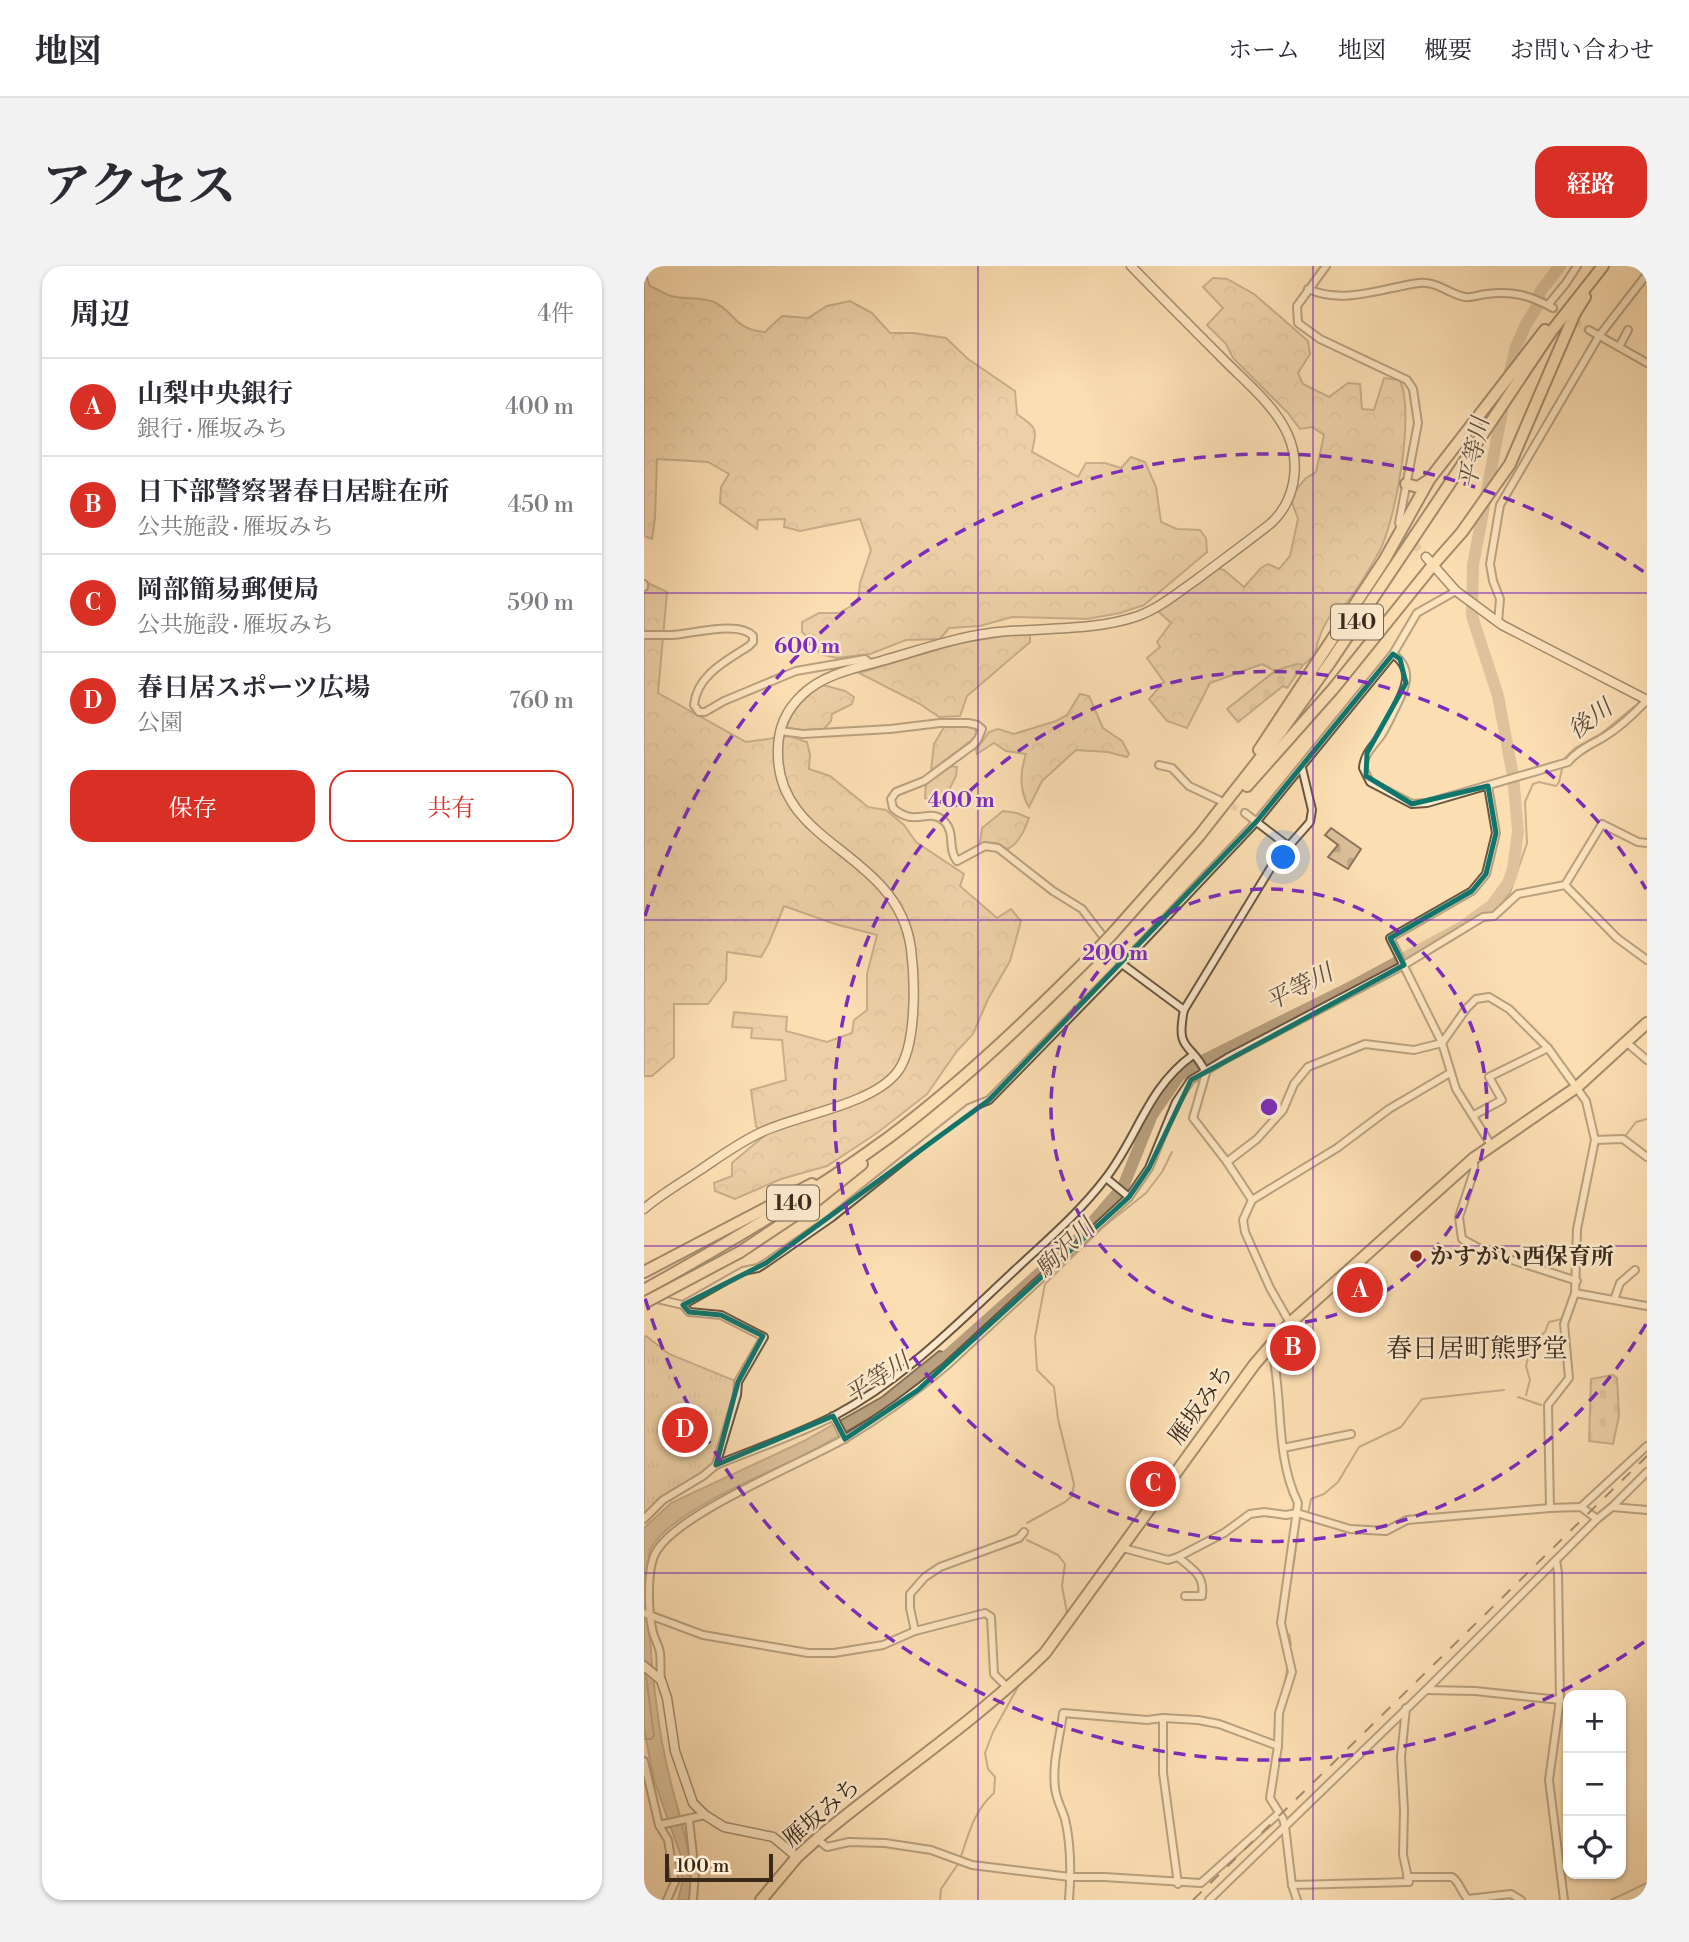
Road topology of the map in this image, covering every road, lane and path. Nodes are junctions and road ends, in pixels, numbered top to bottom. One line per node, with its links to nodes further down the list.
1 (1131, 266): 21 (street)
2 (1326, 266): 6 (street)
3 (1577, 266): 6 (street)
4 (1605, 266): 7 (highway, 140); 16 (highway)
5 (1647, 274): 10 (street)
6 (1308, 289): 14 (street)
7 (1582, 291): 13 (highway); 27 (highway, 140)
8 (1589, 330): 10 (street)
9 (1628, 330): 11 (street)
10 (1599, 336): 11 (street); 18 (street)
11 (1619, 347): 12 (street)
12 (1647, 363)
13 (1429, 480): 14 (highway); 15 (highway)
14 (1406, 484): 15 (street)
15 (1404, 534): 27 (highway)
16 (1429, 561): 17 (street); 30 (highway)
17 (1456, 591): 18 (street); 20 (street)
18 (1498, 622): 22 (street)
19 (644, 635): 21 (street)
20 (1393, 654): 25 (street); 26 (street)
21 (871, 664): 23 (street)
22 (1647, 700): 26 (street)
23 (780, 730): 34 (street); 60 (street)
24 (1159, 765): 27 (street)
25 (1302, 768): 29 (street); 32 (street)
26 (1492, 785): 38 (street)
27 (1224, 800): 30 (highway, 140)
28 (1245, 813): 29 (street)
29 (1257, 821): 32 (street); 37 (street)
30 (1199, 836): 34 (highway, 140)
31 (1647, 843): 33 (street)
32 (1288, 846): 39 (street)
33 (1565, 886): 36 (street); 38 (street)
34 (1108, 934): 49 (highway, 140, bridge)
35 (1111, 950): 37 (street)
36 (1647, 960)
37 (1122, 964): 39 (street); 69 (street)
38 (1404, 965): 42 (street); 46 (street)
39 (1184, 1010): 44 (street)
40 (1647, 1023): 41 (highway, 雁坂みち)
41 (1626, 1042): 45 (street); 48 (highway, 雁坂みち)
42 (1441, 1043): 43 (street); 47 (street); 55 (street)
43 (1548, 1048): 48 (street); 50 (street)
44 (1193, 1055): 46 (street); 57 (street)
45 (1647, 1060)
46 (1205, 1070): 55 (street); 58 (street)
47 (1450, 1073): 50 (street); 59 (street)
48 (1577, 1087): 51 (street); 52 (highway, 雁坂みち)
49 (939, 1098): 56 (highway, 140); 68 (highway, bridge)
50 (1474, 1115): 52 (street)
51 (1595, 1140): 53 (street); 63 (street)
52 (1491, 1145): 54 (highway, 雁坂みち)
53 (1647, 1157)
54 (1474, 1158): 63 (street); 71 (highway, 雁坂みち)
55 (1227, 1162): 59 (street)
56 (852, 1163): 62 (highway); 64 (highway, 140)
57 (1106, 1178): 58 (street); 73 (street)
58 (1129, 1196): 75 (street)
59 (1252, 1200): 71 (street)
60 (644, 1209)
61 (1635, 1270): 67 (street)
62 (644, 1272)
63 (1577, 1281): 65 (street)
64 (644, 1290)
65 (1575, 1293): 67 (street); 82 (street)
66 (644, 1296): 69 (street)
67 (1614, 1300): 70 (street)
68 (644, 1303)
69 (683, 1305): 78 (street)
70 (1647, 1306)
71 (1290, 1323): 72 (highway, 雁坂みち)
72 (1271, 1345): 77 (street); 88 (highway, 雁坂みち)
73 (833, 1416): 75 (street); 78 (street)
74 (1351, 1434): 77 (street)
75 (845, 1439): 92 (street)
76 (1647, 1446): 80 (street)
77 (1283, 1448): 84 (street)
78 (716, 1465): 85 (street)
79 (1647, 1472): 81 (street)
80 (1584, 1507): 82 (street); 86 (street)
81 (1612, 1507): 83 (street); 86 (street)
82 (1550, 1508): 84 (street)
83 (1647, 1510)
84 (1297, 1513): 89 (street); 101 (street)
85 (644, 1519)
86 (1597, 1519): 90 (street)
87 (1024, 1532): 93 (street)
88 (1123, 1548): 89 (street); 96 (highway, 雁坂みち)
89 (1178, 1557): 91 (street)
90 (1556, 1560): 97 (street); 98 (street)
91 (1185, 1596)
92 (647, 1613): 93 (street); 95 (street)
93 (915, 1631): 96 (street)
94 (644, 1666): 95 (street)
95 (660, 1680): 104 (street)
96 (1008, 1688): 108 (highway, 雁坂みち)
97 (1426, 1690): 98 (street); 99 (street)
98 (1560, 1700): 121 (street)
99 (1406, 1708): 107 (street); 111 (street)
100 (1163, 1718): 101 (street); 110 (street); 112 (street)
101 (1278, 1746): 103 (street)
102 (644, 1761): 106 (street)
103 (1279, 1814): 107 (street); 112 (street)
104 (705, 1815): 105 (street); 109 (street)
105 (687, 1820): 106 (street); 115 (street)
106 (662, 1825): 114 (street)
107 (1285, 1826): 113 (street); 118 (street)
108 (817, 1839): 109 (highway, 雁坂みち); 110 (street)
109 (797, 1857): 116 (highway, 雁坂みち)
110 (1070, 1877): 112 (street); 117 (street)
111 (1407, 1877): 113 (street); 120 (street)
112 (1178, 1884)
113 (1292, 1885): 119 (street)
114 (667, 1900)
115 (693, 1900)
116 (761, 1900)
117 (1069, 1900)
118 (1209, 1900)
119 (1297, 1900)
120 (1521, 1900)
121 (1564, 1900)

